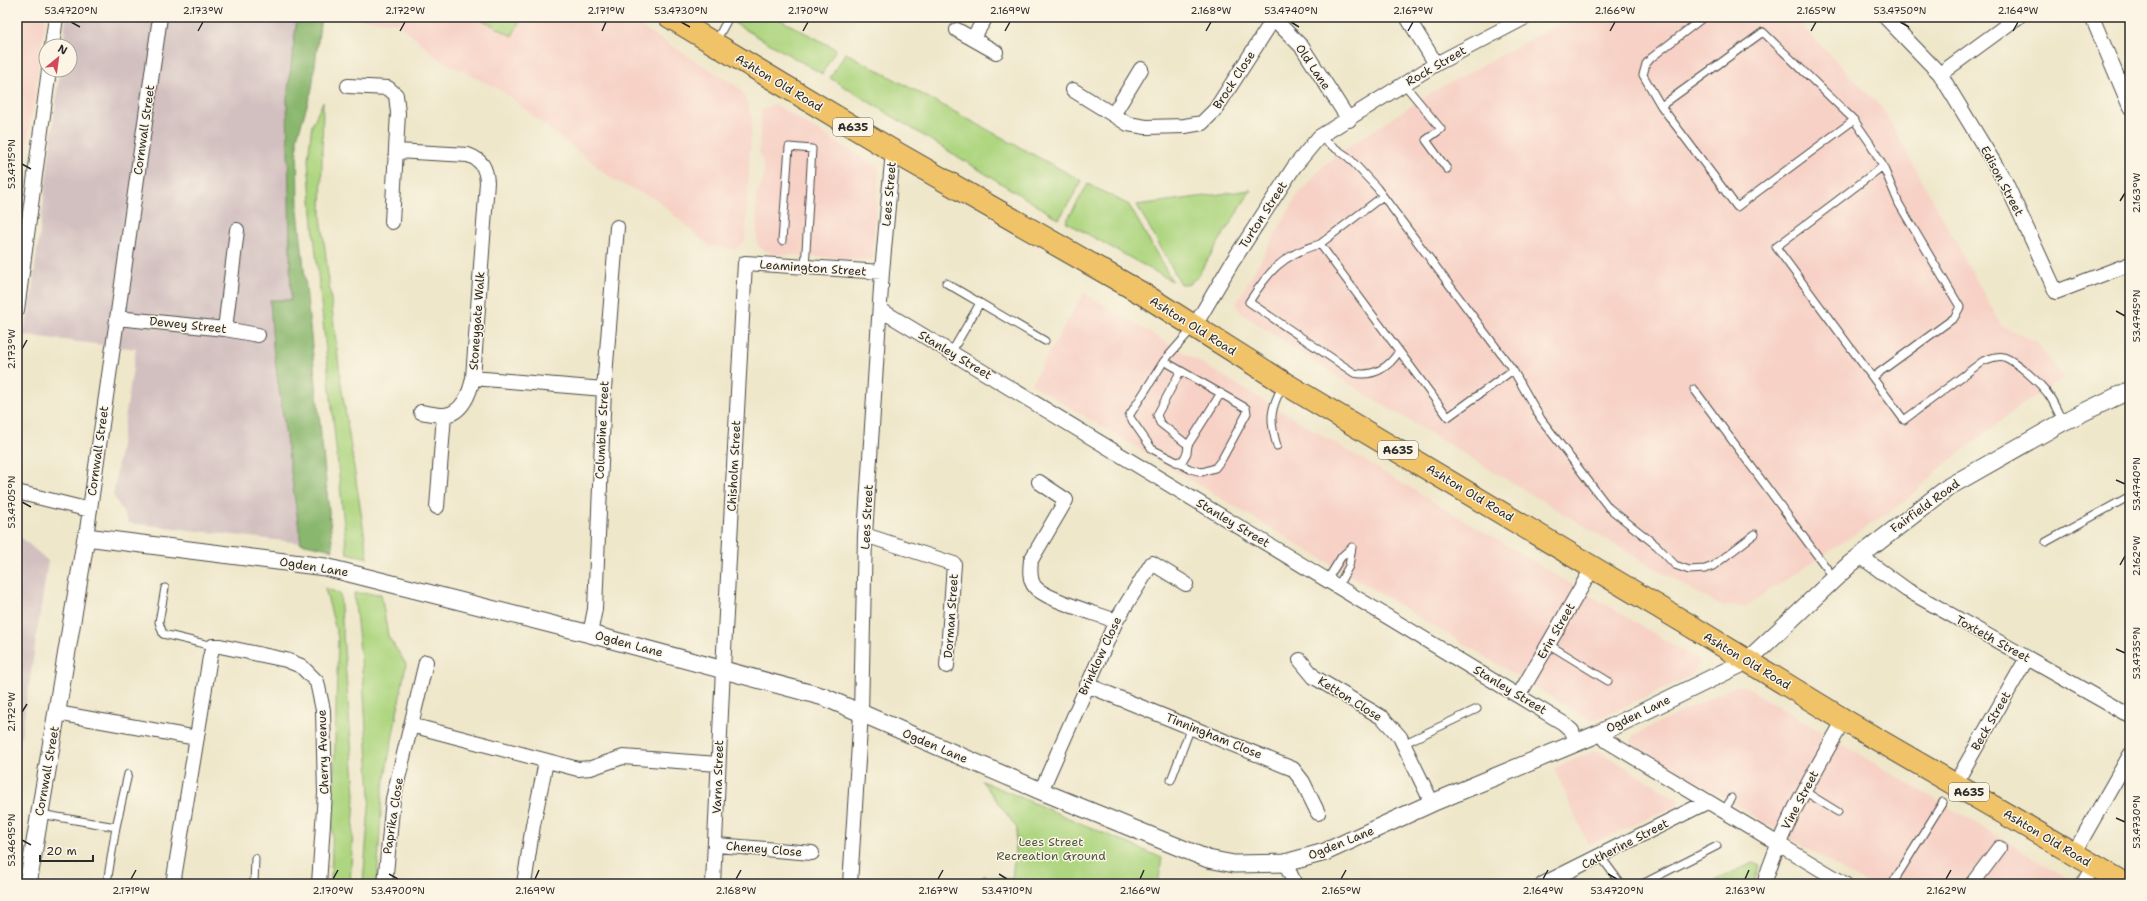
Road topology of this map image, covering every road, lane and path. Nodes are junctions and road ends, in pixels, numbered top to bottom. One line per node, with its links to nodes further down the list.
1 (56, 17): 14 (street)
2 (160, 17): 49 (street, Cornwall Street)
3 (670, 17): 16 (highway, Ashton Old Road / A635)
4 (729, 17): 16 (lane)
5 (986, 17): 15 (street)
6 (1407, 17): 18 (street)
7 (1526, 17): 18 (street, Rock Street)
8 (1704, 17): 25 (lane)
9 (1885, 17): 20 (street, Edison Street)
10 (2018, 17): 20 (street)
11 (2092, 17): 26 (street)
12 (1273, 18): 27 (street, Brock Close); 28 (street, Old Lane)
13 (957, 30): 15 (street)
14 (53, 38)
15 (973, 38): 17 (street)
16 (714, 44): 32 (highway, Ashton Old Road / A635)
17 (996, 52)
18 (1436, 64): 22 (street, Rock Street)
19 (1141, 69): 27 (street)
20 (1940, 74): 42 (street, Edison Street)
21 (48, 78): 47 (street)
22 (1404, 84): 28 (street, Rock Street); 34 (lane)
23 (348, 86): 31 (street)
24 (1073, 90): 27 (street, Brock Close)
25 (1661, 106): 29 (lane); 29 (lane)
26 (2130, 107)
27 (1113, 115)
28 (1349, 120): 30 (street, Turton Street)
29 (1854, 120): 33 (lane)
30 (1319, 137): 35 (lane); 50 (street, Turton Street)
31 (396, 151): 36 (street); 60 (street, Stoneygate Walk)
32 (892, 151): 44 (street, Lees Street); 50 (highway, Ashton Old Road / A635)
33 (1883, 166): 59 (lane); 59 (lane)
34 (1447, 169)
35 (1383, 196): 40 (lane); 57 (lane)
36 (392, 222)
37 (617, 227): 62 (street, Columbine Street)
38 (237, 230): 51 (street)
39 (782, 241): 43 (lane)
40 (1320, 244): 54 (lane); 54 (lane)
41 (745, 263): 43 (street, Leamington Street); 95 (street, Chisholm Street)
42 (2130, 264)
43 (805, 268): 44 (street, Leamington Street)
44 (882, 272): 48 (street, Lees Street)
45 (946, 283): 46 (lane)
46 (980, 303): 53 (lane); 55 (lane)
47 (17, 310)
48 (881, 310): 55 (street, Stanley Street); 78 (street, Lees Street)
49 (117, 318): 51 (street, Dewey Street); 76 (street, Cornwall Street)
50 (1194, 327): 56 (lane); 61 (highway, Ashton Old Road / A635)
51 (225, 329): 52 (street, Dewey Street)
52 (258, 335)
53 (1045, 341)
54 (1399, 351): 57 (lane)
55 (951, 353): 98 (street, Stanley Street)
56 (1164, 361): 58 (lane); 71 (lane)
57 (1513, 370): 77 (lane)
58 (1180, 372): 65 (lane); 69 (lane)
59 (1873, 377): 68 (lane)
60 (474, 378): 62 (street, Stoneygate Walk); 67 (street)
61 (1284, 383): 70 (lane); 82 (highway, Ashton Old Road / A635)
62 (604, 389): 87 (street, Columbine Street)
63 (1694, 389): 83 (lane)
64 (2130, 390): 68 (street, Fairfield Road)
65 (1221, 393): 69 (lane); 71 (lane)
66 (421, 412): 67 (street)
67 (444, 415): 75 (street)
68 (2062, 422): 81 (street, Fairfield Road)
69 (1188, 446): 71 (lane)
70 (1277, 446)
71 (1176, 462)
72 (1039, 482): 86 (street)
73 (17, 492): 76 (street)
74 (2130, 496): 80 (lane)
75 (437, 507)
76 (90, 510): 79 (street, Cornwall Street)
77 (1755, 534)
78 (865, 535): 94 (street, Dorman Street); 101 (street, Lees Street)
79 (86, 537): 87 (street, Ogden Lane); 100 (street, Cornwall Street)
80 (2046, 542)
81 (1860, 556): 83 (street, Fairfield Road); 90 (street, Toxteth Street)
82 (1593, 567): 88 (street, Erin Street); 92 (highway, Ashton Old Road / A635)
83 (1834, 578): 92 (street, Fairfield Road)
84 (1186, 584): 86 (street, Brinklow Close)
85 (165, 588): 89 (lane)
86 (1116, 620): 97 (street, Brinklow Close)
87 (590, 634): 95 (street, Ogden Lane)
88 (1548, 644): 96 (lane); 98 (street, Erin Street)
89 (214, 646): 107 (street); 141 (street, Cherry Avenue)
90 (2027, 658): 102 (street, Toxteth Street); 115 (street, Beck Street)
91 (1300, 660): 109 (street, Ketton Close)
92 (1747, 661): 103 (highway, Ashton Old Road / A635); 106 (street, Ogden Lane)
93 (426, 662): 104 (street, Paprika Close)
94 (947, 666)
95 (723, 669): 101 (street, Ogden Lane); 112 (street, Varna Street)
96 (1608, 681)
97 (1087, 685): 105 (street, Tinningham Close); 116 (street, Brinklow Close)
98 (1519, 695): 108 (street, Stanley Street)
99 (1477, 709): 109 (lane)
100 (57, 713): 107 (street); 124 (street, Cornwall Street)
101 (861, 714): 116 (street, Ogden Lane); 145 (street, Lees Street)
102 (2130, 716)
103 (1844, 720): 115 (highway, Ashton Old Road / A635); 117 (street, Vine Street)
104 (411, 725): 111 (street); 142 (street, Paprika Close)
105 (1192, 727): 114 (lane); 125 (street, Tinningham Close)
106 (1600, 733): 108 (street, Ogden Lane); 119 (street)
107 (197, 738): 139 (street)
108 (1576, 743): 121 (street, Ogden Lane)
109 (1403, 744): 121 (street, Ketton Close)
110 (2130, 755): 132 (street)
111 (546, 762): 112 (street); 143 (street)
112 (718, 764): 128 (street, Varna Street)
113 (128, 774): 126 (lane)
114 (1171, 780)
115 (1955, 784): 132 (highway, Ashton Old Road / A635)
116 (1041, 791): 135 (street, Ogden Lane)
117 (1804, 791): 123 (lane); 127 (street, Vine Street)
118 (1732, 798): 122 (lane)
119 (1707, 802): 122 (street); 133 (street, Catherine Street)
120 (1943, 802): 152 (lane)
121 (1432, 803): 135 (street, Ogden Lane)
122 (1723, 812): 127 (street)
123 (1838, 812)
124 (40, 814): 126 (lane); 138 (street, Cornwall Street)
125 (1318, 814)
126 (116, 828): 137 (lane)
127 (1778, 843): 150 (street, Vine Street); 151 (street)
128 (717, 846): 131 (street, Cheney Close); 144 (street, Varna Street)
129 (1718, 846): 149 (lane)
130 (1999, 848): 153 (street)
131 (812, 853)
132 (2074, 853): 136 (highway, Ashton Old Road / A635)
133 (1600, 857): 147 (street, Catherine Street); 148 (lane)
134 (255, 858): 140 (lane)
135 (1285, 863): 146 (street)
136 (2094, 865): 154 (street); 155 (highway, Ashton Old Road / A635)
137 (107, 883)
138 (28, 884)
139 (173, 884)
140 (254, 884)
141 (319, 884)
142 (385, 884)
143 (524, 884)
144 (714, 884)
145 (850, 884)
146 (1295, 884)
147 (1543, 884)
148 (1621, 884)
149 (1642, 884)
150 (1764, 884)
151 (1845, 884)
152 (1892, 884)
153 (1972, 884)
154 (2083, 884)
155 (2126, 884)

